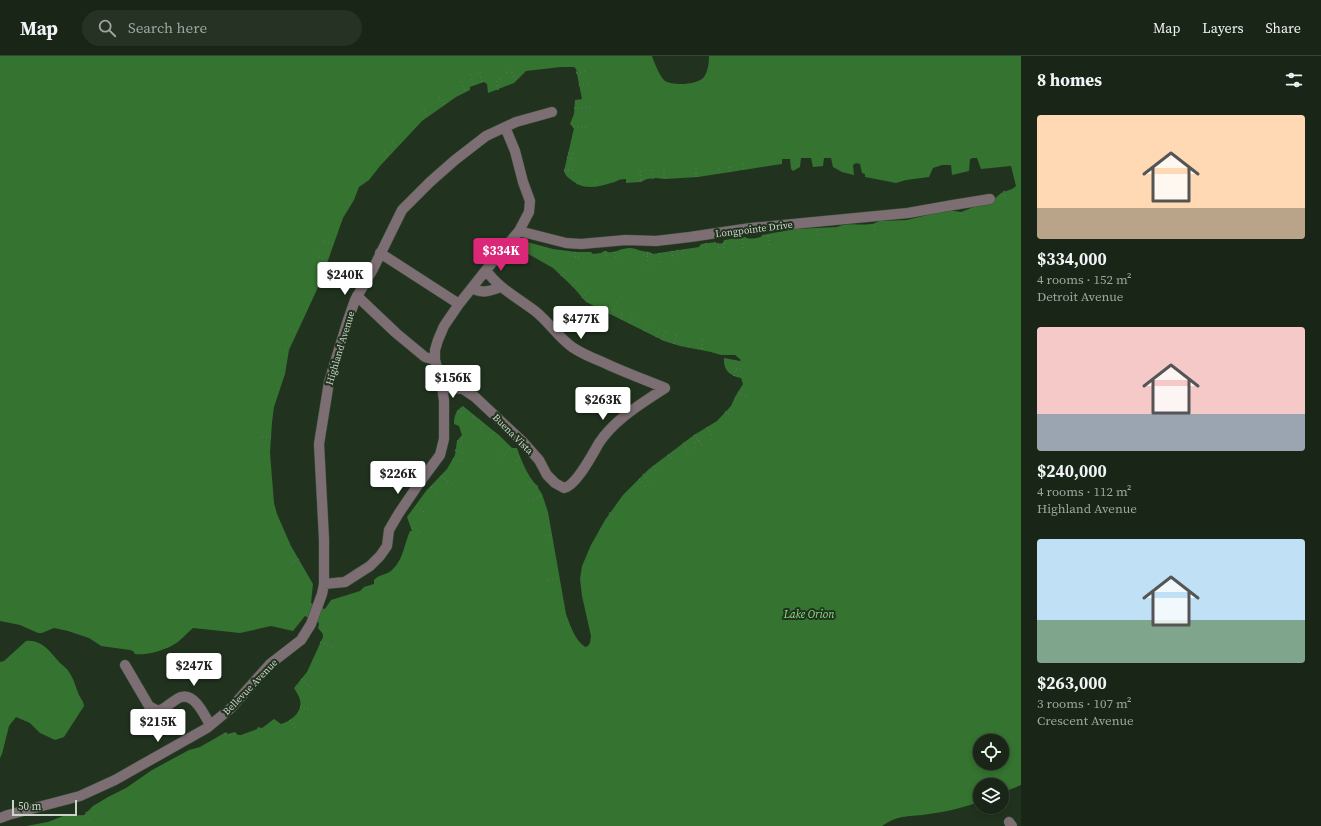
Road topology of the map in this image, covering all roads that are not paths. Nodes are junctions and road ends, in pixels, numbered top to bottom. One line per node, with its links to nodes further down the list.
1 (552, 112): 2 (street, Highland Avenue)
2 (505, 127): 4 (street); 5 (street, Highland Avenue)
3 (990, 199): 4 (street, Longpointe Drive)
4 (519, 231): 6 (street)
5 (380, 253): 9 (street, Highland Avenue); 10 (street)
6 (486, 270): 7 (street); 8 (street)
7 (501, 287): 8 (street); 12 (street, Buena Vista)
8 (472, 288): 10 (street)
9 (358, 296): 11 (street); 13 (street, Highland Avenue)
10 (459, 304): 11 (street)
11 (435, 360): 12 (street)
12 (442, 387): 13 (street)
13 (323, 589): 15 (street, Bellevue Avenue)
14 (125, 665): 15 (street)
15 (210, 725): 16 (street, Bellevue Avenue)
16 (0, 818)

